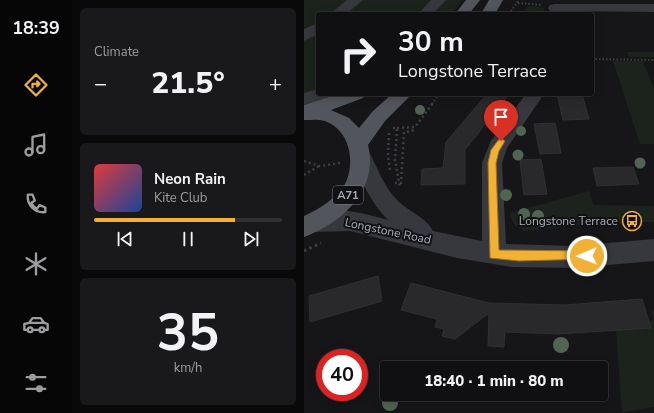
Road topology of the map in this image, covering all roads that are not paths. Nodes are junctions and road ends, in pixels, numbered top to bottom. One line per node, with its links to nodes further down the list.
1 (356, 0): 7 (street)
2 (439, 0): 8 (street)
3 (473, 0): 9 (main road)
4 (496, 0): 10 (main road)
5 (553, 7): 6 (street)
6 (654, 8)
7 (340, 12)
8 (427, 12)
9 (464, 12)
10 (489, 12)
11 (316, 28): 12 (street)
12 (304, 36)
13 (316, 95): 17 (street)
14 (351, 96): 18 (main road)
15 (401, 96): 19 (main road, A71)
16 (535, 96): 23 (street)
17 (304, 99)
18 (304, 113): 19 (main road)
19 (360, 149): 20 (main road, A71); 21 (street, Longstone Road)
20 (309, 225): 21 (street, Longstone Road)
21 (437, 241): 23 (street, Longstone Road)
22 (654, 250): 23 (street, Longstone Road)
23 (494, 254)

